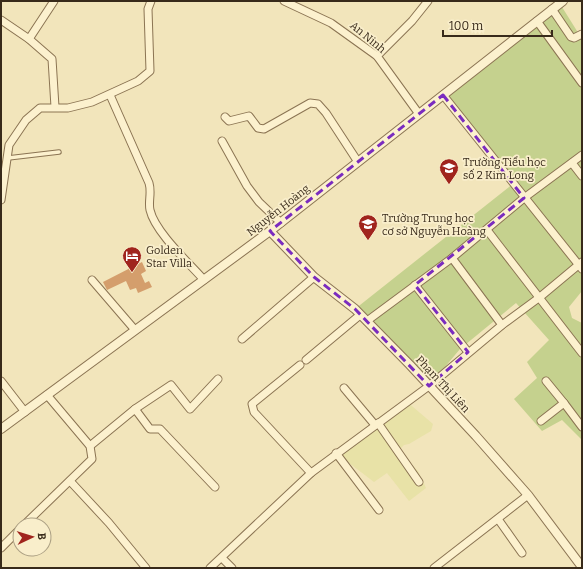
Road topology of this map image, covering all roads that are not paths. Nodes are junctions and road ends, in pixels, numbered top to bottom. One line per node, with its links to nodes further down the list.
1 (54, 1): 10 (street)
2 (151, 1): 13 (street)
3 (284, 1): 11 (street, An Ninh)
4 (428, 1): 11 (street)
5 (560, 2): 6 (street, Nguyễn Hoàng)
6 (552, 9): 8 (street, Nguyễn Hoàng); 9 (street)
7 (1, 20): 10 (street)
8 (537, 21): 12 (street); 14 (street, Nguyễn Hoàng)
9 (582, 34)
10 (29, 39): 15 (street)
11 (377, 56): 16 (street, An Ninh)
12 (582, 83)
13 (110, 95): 15 (street); 34 (street)
14 (443, 95): 16 (street, Nguyễn Hoàng); 25 (street)
15 (55, 107): 21 (street)
16 (419, 114): 22 (street, Nguyễn Hoàng)
17 (225, 117): 22 (street)
18 (222, 140): 27 (street)
19 (59, 152): 21 (lane)
20 (582, 154): 23 (street)
21 (7, 158): 26 (street)
22 (358, 162): 27 (street, Nguyễn Hoàng)
23 (572, 163): 24 (street); 25 (street)
24 (582, 176)
25 (524, 198): 28 (street); 31 (street)
26 (1, 200)
27 (281, 223): 29 (street, Nguyễn Hoàng)
28 (487, 230): 30 (street); 36 (street)
29 (270, 231): 32 (street, Phạm Thị Liên); 34 (street, Nguyễn Hoàng)
30 (452, 258): 35 (street); 39 (street)
31 (581, 266): 36 (street)
32 (314, 277): 37 (street, Phạm Thị Liên); 41 (street)
33 (92, 280): 40 (street)
34 (204, 280): 40 (street, Nguyễn Hoàng)
35 (415, 286): 38 (street); 42 (street)
36 (540, 298): 39 (street); 43 (street)
37 (360, 315): 38 (street, Phạm Thị Liên); 44 (street)
38 (367, 321): 49 (street, Phạm Thị Liên)
39 (502, 325): 42 (street)
40 (135, 330): 51 (street, Nguyễn Hoàng)
41 (242, 339)
42 (468, 352): 49 (street)
43 (582, 353)
44 (306, 360)
45 (300, 365): 61 (street)
46 (218, 379): 53 (street)
47 (1, 381): 54 (street)
48 (546, 381): 52 (street)
49 (429, 386): 56 (street); 65 (street, Phạm Thị Liên)
50 (344, 388): 56 (street)
51 (47, 395): 54 (street, Nguyễn Hoàng); 59 (street)
52 (564, 403): 55 (street); 57 (street)
53 (135, 409): 59 (street); 64 (street)
54 (25, 412): 58 (street, Nguyễn Hoàng)
55 (541, 421)
56 (376, 424): 60 (street); 63 (street)
57 (582, 427)
58 (1, 429)
59 (90, 446): 62 (street)
60 (336, 453): 61 (street); 66 (street)
61 (311, 473): 72 (street)
62 (70, 480): 67 (street); 74 (street)
63 (419, 482)
64 (215, 487)
65 (528, 495): 68 (street); 73 (street, Phạm Thị Liên)
66 (379, 510)
67 (32, 517)
68 (498, 519): 71 (street); 77 (street)
69 (12, 537): 70 (street)
70 (1, 548)
71 (522, 553)
72 (222, 558): 75 (street); 76 (street)
73 (582, 567)
74 (146, 568)
75 (210, 568)
76 (232, 568)
77 (434, 568)

